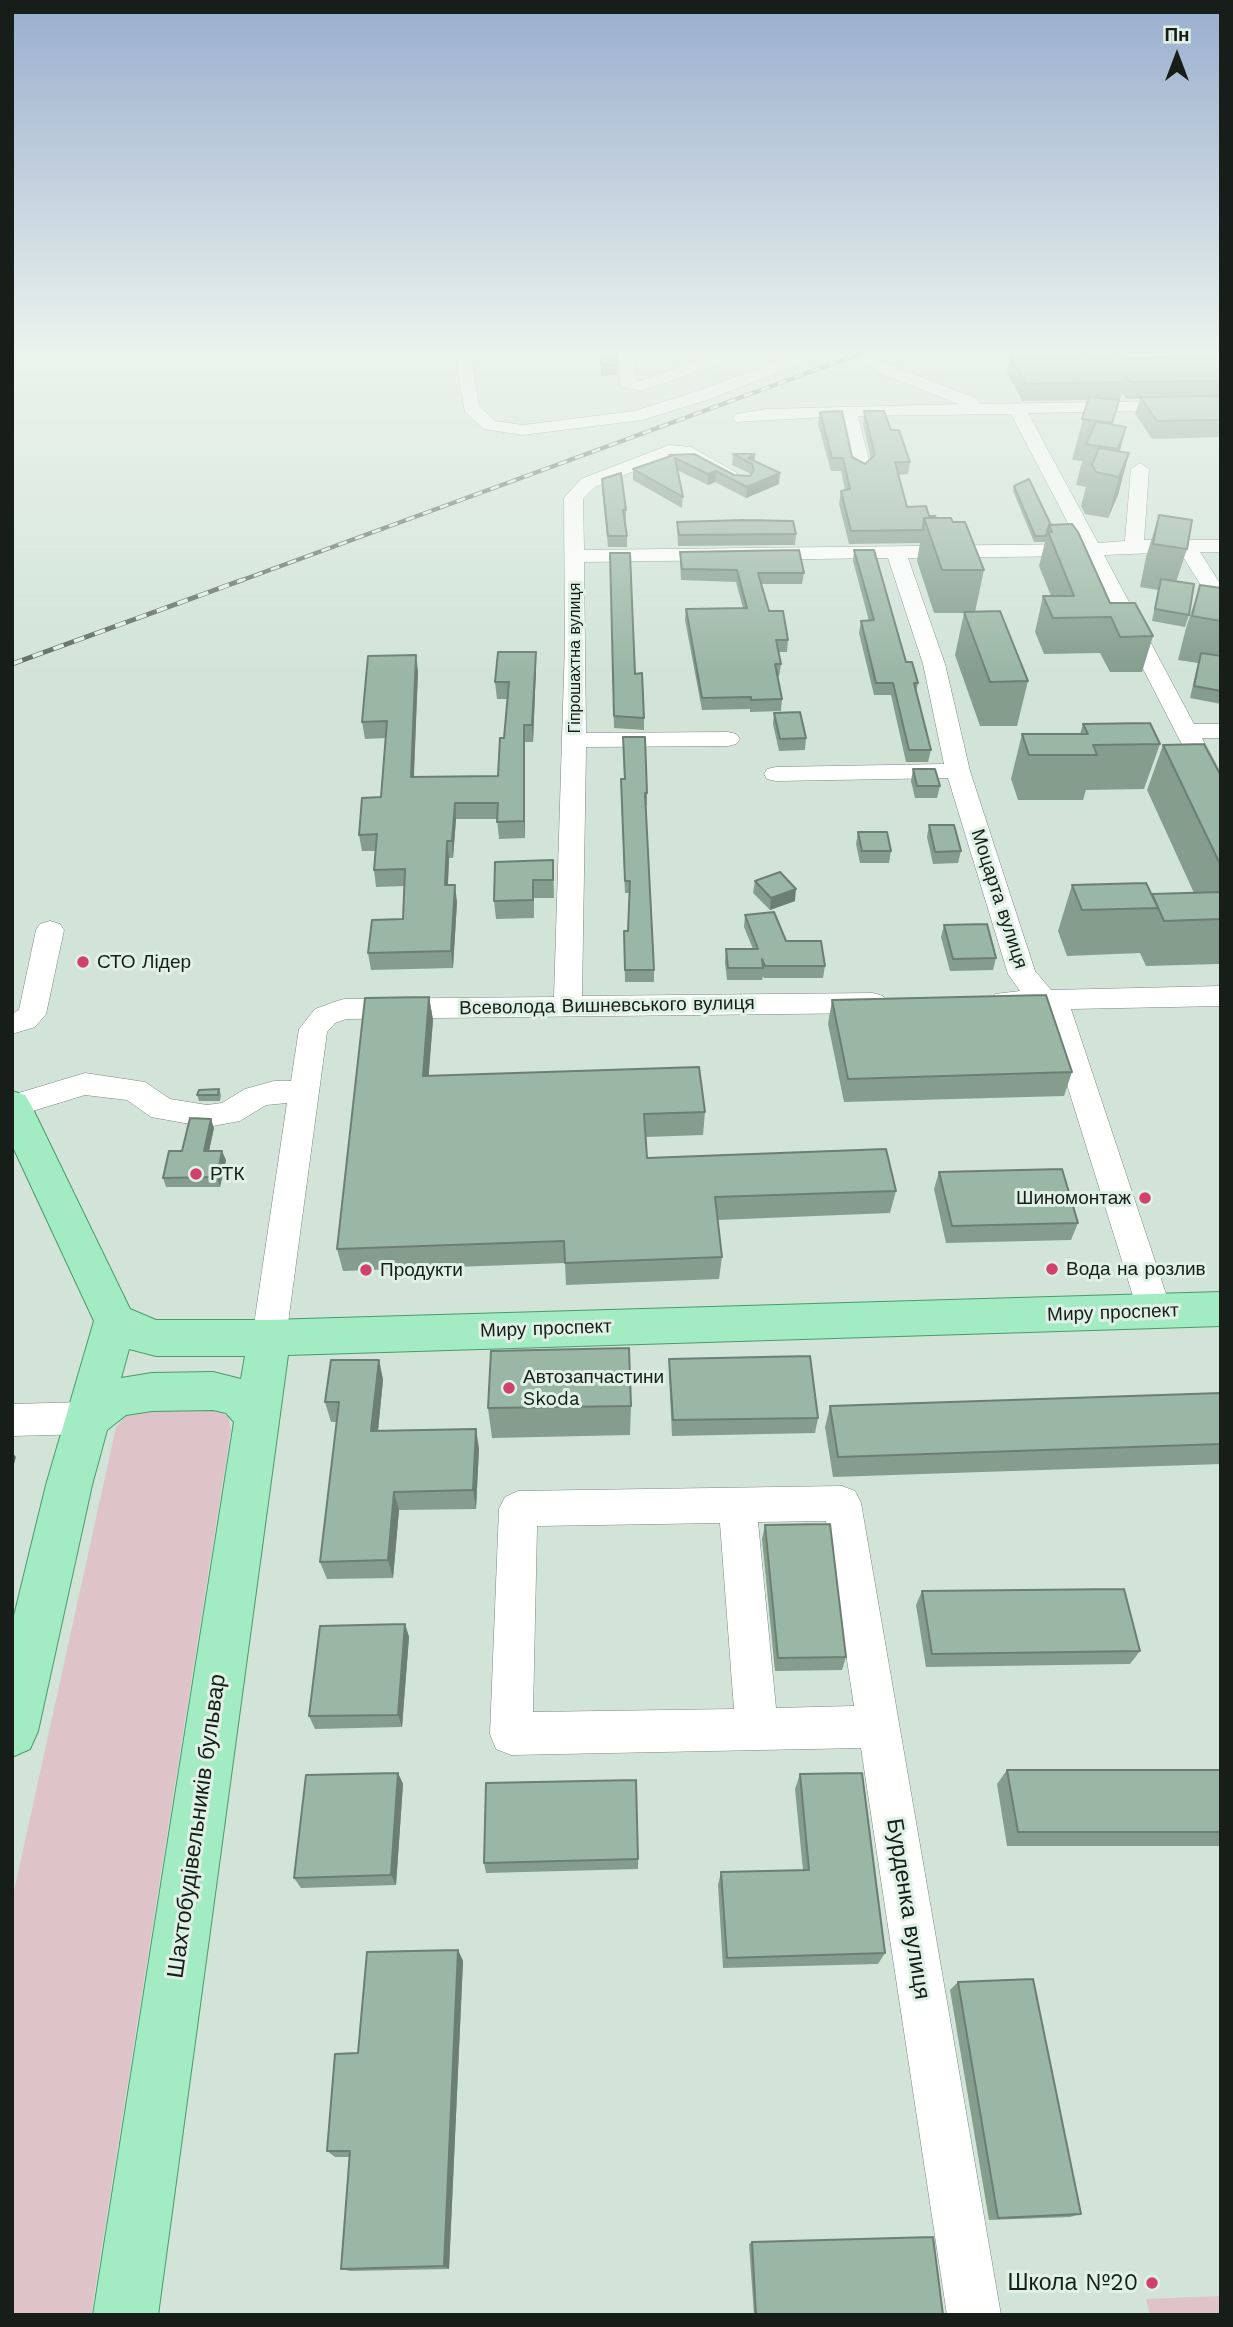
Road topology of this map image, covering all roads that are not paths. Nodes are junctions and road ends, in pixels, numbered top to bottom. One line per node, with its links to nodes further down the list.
1 (656, 458): 13 (street, Гіпрошахтна вулиця)
2 (696, 458): 7 (street, Гіпрошахтна вулиця)
3 (859, 458): 5 (street)
4 (1043, 458): 11 (street)
5 (862, 469)
6 (1140, 469): 8 (street)
7 (742, 480)
8 (1134, 546): 9 (street); 11 (street)
9 (1186, 546): 10 (street); 14 (street)
10 (1221, 546)
11 (1092, 550): 12 (street); 15 (street)
12 (896, 552): 13 (street); 19 (street, Моцарта вулиця)
13 (575, 556): 18 (street, Гіпрошахтна вулиця)
14 (1221, 602)
15 (1188, 731): 16 (street); 21 (street)
16 (1221, 731)
17 (728, 739): 18 (street)
18 (575, 740): 27 (street, Гіпрошахтна вулиця)
19 (958, 771): 20 (street); 24 (street, Моцарта вулиця)
20 (775, 774)
21 (1221, 797)
22 (50, 930): 28 (street)
23 (1221, 996): 24 (street)
24 (1043, 1000): 25 (street); 32 (street, Моцарта вулиця)
25 (973, 1001)
26 (903, 1002): 27 (street, Всеволода Вишневського вулиця)
27 (568, 1007): 29 (street, Всеволода Вишневського вулиця)
28 (12, 1024)
29 (303, 1093): 30 (street); 34 (street, Всеволода Вишневського вулиця)
30 (13, 1105): 33 (main road)
31 (1221, 1309): 32 (main road, Миру проспект)
32 (1155, 1312): 34 (main road, Миру проспект)
33 (115, 1321): 34 (main road, Миру проспект); 36 (main road)
34 (269, 1338): 35 (main road, Шахтобудівельників бульвар)
35 (257, 1416): 36 (main road); 42 (main road, Шахтобудівельників бульвар)
36 (88, 1418): 37 (street); 41 (main road)
37 (12, 1420)
38 (737, 1504): 39 (street, Бурденка вулиця); 40 (street); 40 (street)
39 (878, 1727): 40 (street); 43 (street, Бурденка вулиця)
40 (757, 1729)
41 (12, 1731)
42 (125, 2315)
43 (974, 2315)

